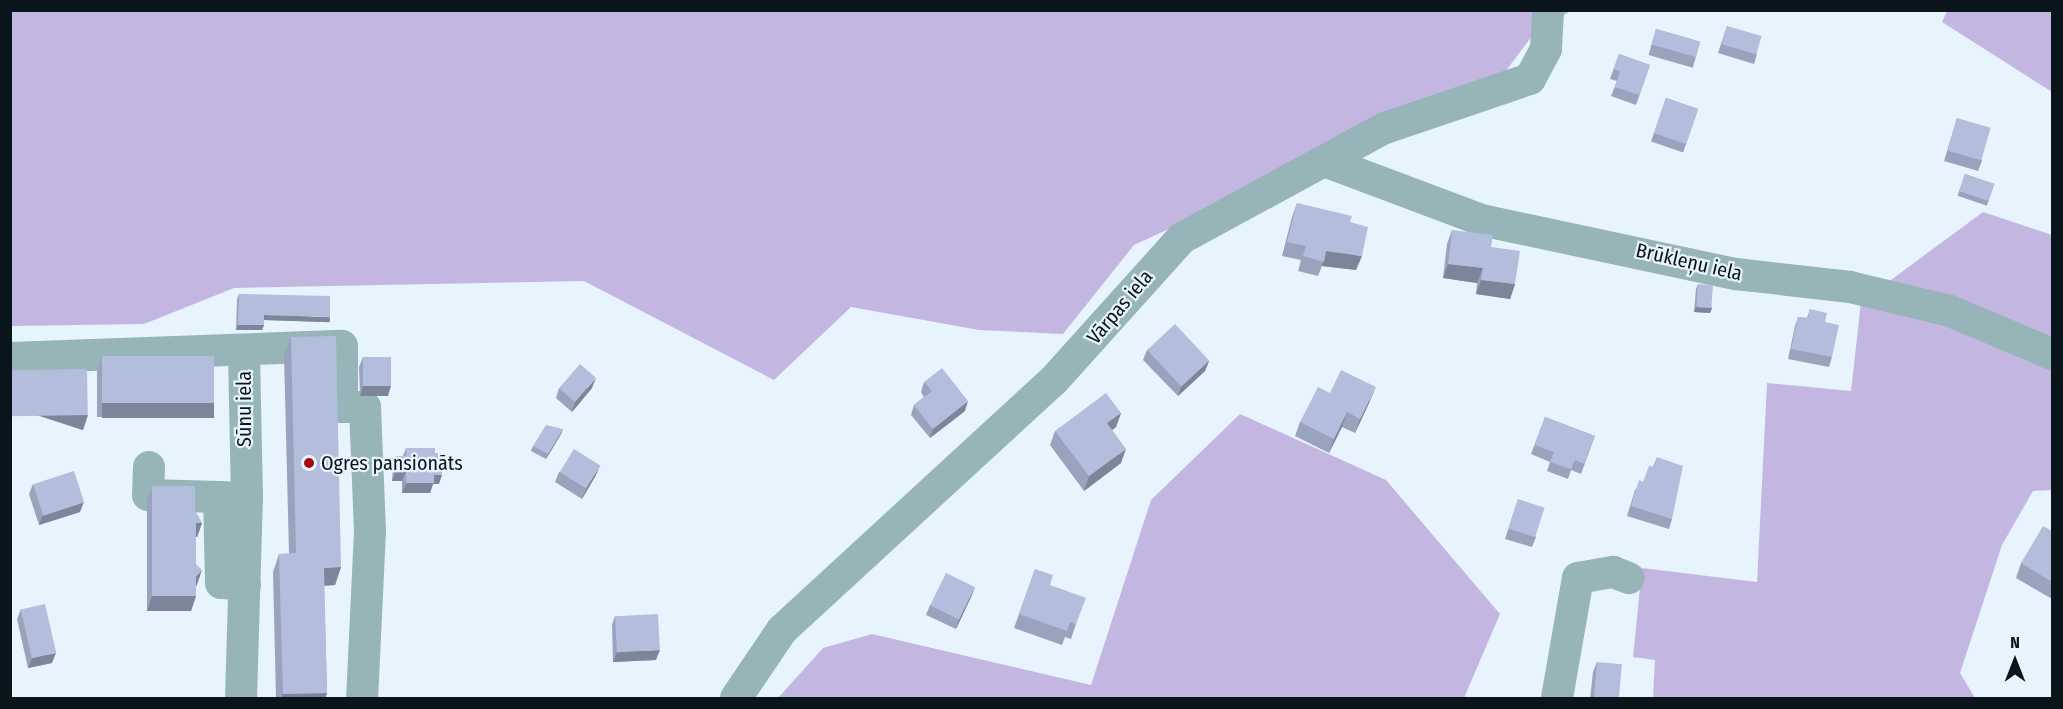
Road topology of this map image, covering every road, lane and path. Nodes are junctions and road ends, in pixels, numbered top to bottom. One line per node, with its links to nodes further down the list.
1 (1548, 10): 2 (street, Vārpas iela)
2 (1327, 162): 4 (street, Brūkleņu iela); 11 (street, Vārpas iela)
3 (244, 353): 5 (street, Sūnu iela); 7 (street, Sūnu iela); 10 (street)
4 (2052, 354)
5 (10, 358)
6 (149, 467): 7 (street)
7 (233, 498): 9 (street, Sūnu iela)
8 (1629, 578): 12 (street)
9 (240, 699)
10 (362, 699)
11 (736, 699)
12 (1557, 699)

